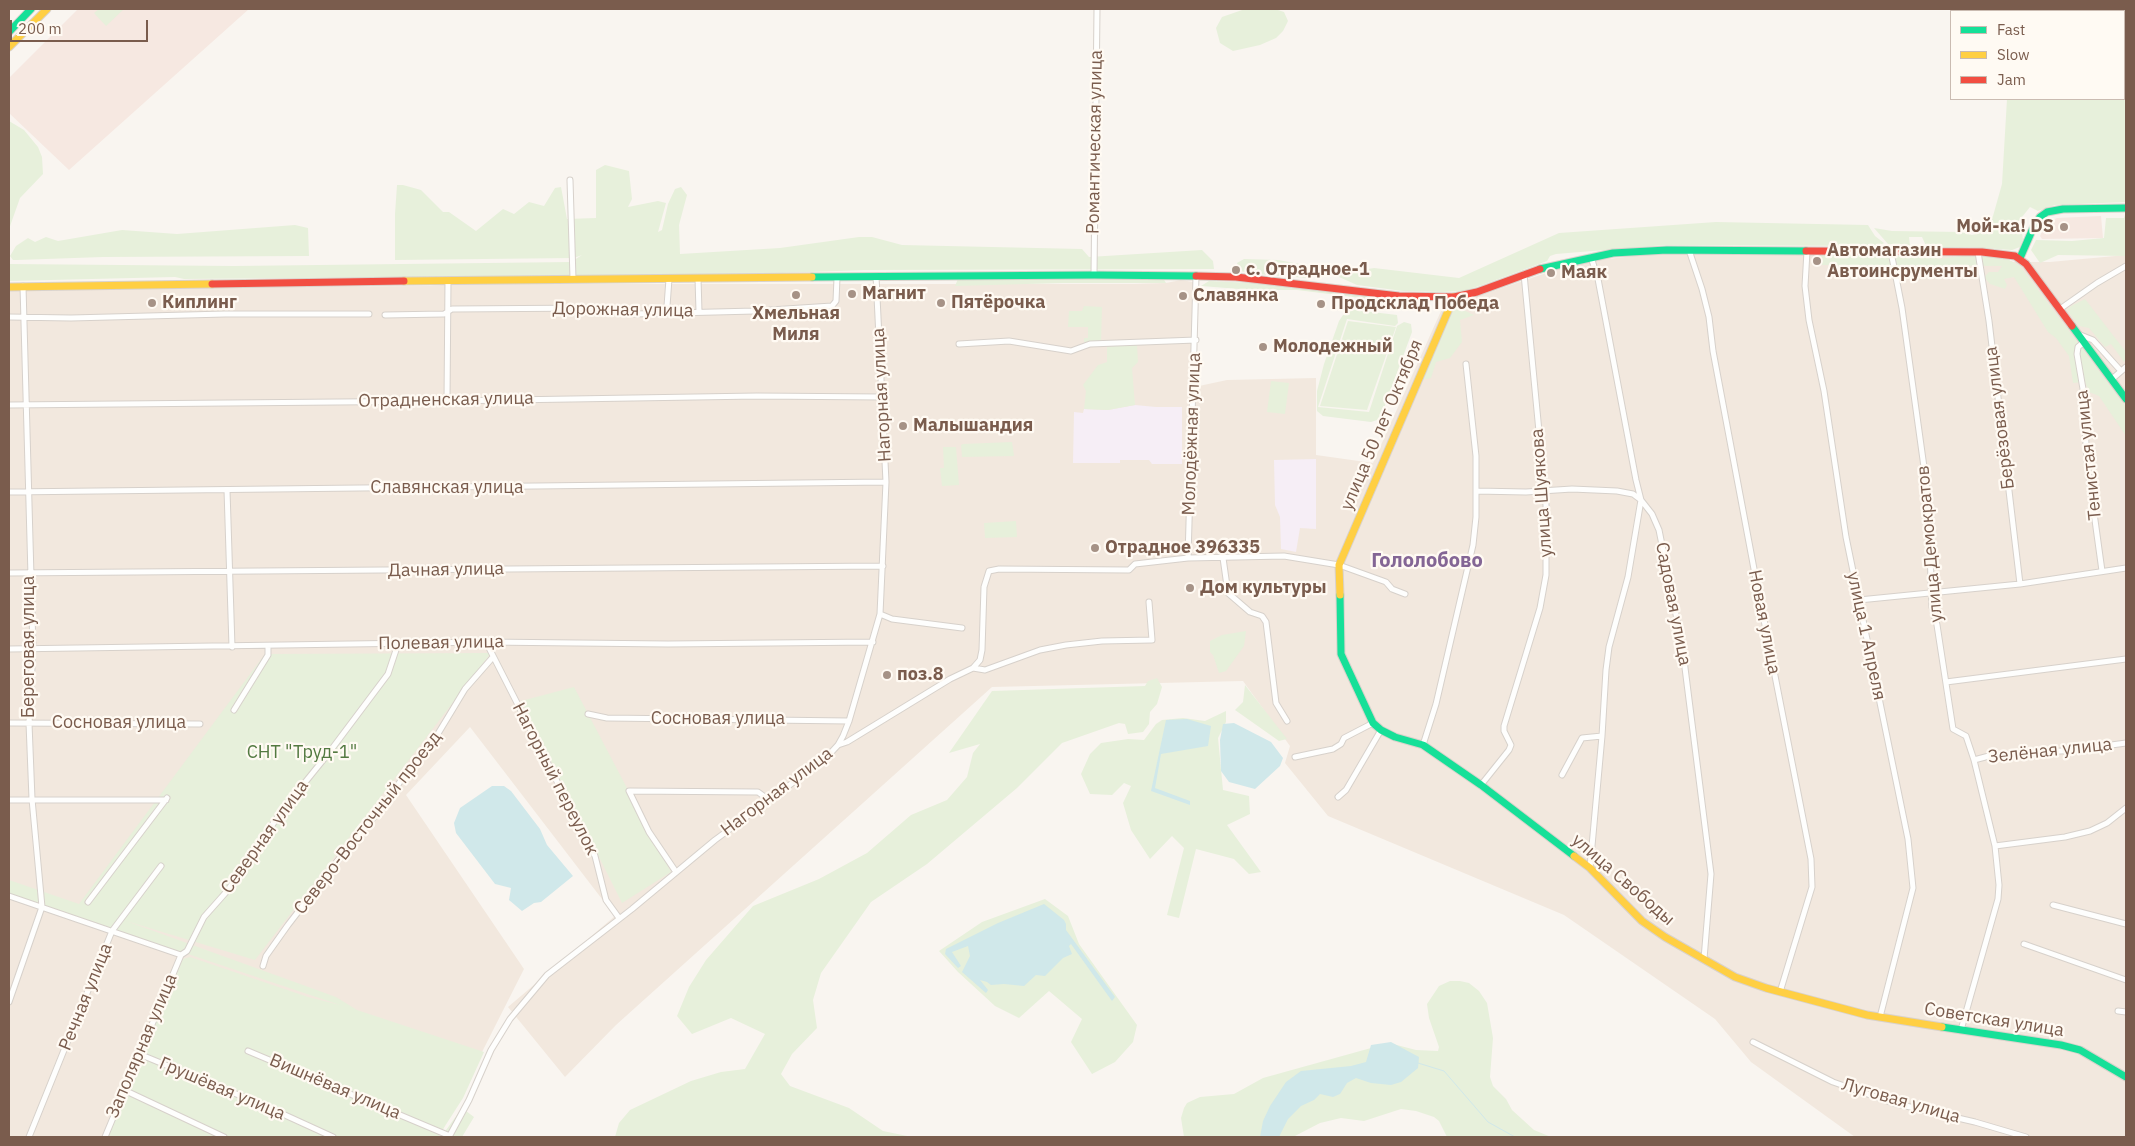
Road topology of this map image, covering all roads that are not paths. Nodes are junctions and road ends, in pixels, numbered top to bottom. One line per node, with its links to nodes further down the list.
1 (31, 9): 4 (main road)
2 (47, 9): 5 (main road)
3 (1097, 9): 16 (street, Романтическая улица)
4 (9, 32)
5 (9, 47)
6 (570, 180): 21 (street)
7 (2126, 208): 13 (main road)
8 (1689, 250): 9 (main road); 12 (main road); 120 (street, Новая улица)
9 (1807, 251): 10 (main road); 67 (street, улица 1 Апреля)
10 (1891, 252): 11 (main road); 65 (street, улица Демократов)
11 (1978, 252): 13 (main road); 64 (street, Берёзовая улица)
12 (1591, 257): 15 (main road); 54 (street, Садовая улица)
13 (2020, 258): 27 (main road)
14 (2126, 266): 27 (street)
15 (1524, 274): 26 (main road); 51 (street, улица Шуякова)
16 (1094, 275): 17 (main road); 18 (main road)
17 (876, 276): 20 (main road); 43 (street, Нагорная улица)
18 (1196, 276): 26 (main road); 36 (street, Молодёжная улица)
19 (698, 278): 20 (main road); 22 (main road); 29 (street)
20 (837, 278): 29 (street, Дорожная улица)
21 (573, 279): 22 (main road); 23 (main road)
22 (668, 279): 30 (street)
23 (448, 280): 24 (main road); 28 (street)
24 (23, 286): 25 (main road); 34 (street, Береговая улица)
25 (9, 287)
26 (1454, 297): 58 (main road, улица 50 лет Октября)
27 (2060, 310): 35 (main road)
28 (448, 312): 30 (street, Дорожная улица); 32 (street, Дорожная улица); 45 (street)
29 (699, 312): 30 (street, Дорожная улица)
30 (669, 313)
31 (369, 314): 34 (street)
32 (385, 315)
33 (9, 317): 34 (street)
34 (23, 317): 47 (street, Береговая улица)
35 (2078, 334): 37 (main road); 41 (street)
36 (1196, 340): 38 (street, Молодёжная улица); 55 (street, Молодёжная улица)
37 (2084, 342): 42 (main road); 61 (street, Тенистая улица)
38 (959, 344)
39 (1466, 364): 50 (street)
40 (2126, 367): 41 (street)
41 (2121, 371): 42 (street)
42 (2112, 378): 44 (main road)
43 (882, 397): 45 (street, Отрадненская улица); 48 (street, Нагорная улица)
44 (2126, 399)
45 (447, 401): 47 (street, Отрадненская улица)
46 (9, 405): 47 (street, Отрадненская улица)
47 (26, 405): 53 (street, Береговая улица)
48 (886, 482): 49 (street, Славянская улица); 57 (street, Нагорная улица)
49 (227, 490): 53 (street, Славянская улица); 60 (street)
50 (1476, 491): 51 (street); 94 (street)
51 (1545, 491): 54 (street); 98 (street, улица Шуякова)
52 (9, 492): 53 (street, Славянская улица)
53 (28, 492): 63 (street, Береговая улица)
54 (1641, 500): 91 (street); 117 (street, Садовая улица)
55 (1188, 558): 56 (street); 80 (street)
56 (1223, 558): 58 (street); 85 (street)
57 (883, 566): 60 (street, Дачная улица); 69 (street, Нагорная улица)
58 (1339, 566): 66 (street); 88 (main road, улица 50 лет Октября)
59 (2126, 568): 61 (street)
60 (229, 571): 63 (street, Дачная улица); 75 (street)
61 (2102, 571): 64 (street)
62 (9, 573): 63 (street, Дачная улица)
63 (30, 573): 77 (street, Береговая улица)
64 (2020, 584): 65 (street)
65 (1932, 592): 67 (street); 81 (street, улица Демократов)
66 (1405, 594)
67 (1859, 600): 124 (street, улица 1 Апреля)
68 (1149, 602): 80 (street)
69 (880, 614): 70 (street); 72 (street, Нагорная улица)
70 (962, 628)
71 (486, 642): 72 (street, Полевая улица); 73 (street, Полевая улица); 78 (street, Нагорный переулок)
72 (873, 642): 84 (street, Нагорная улица)
73 (398, 644): 74 (street, Полевая улица); 116 (street, Северная улица)
74 (268, 646): 75 (street, Полевая улица); 82 (street)
75 (232, 647): 77 (street, Полевая улица)
76 (9, 649): 77 (street, Полевая улица)
77 (33, 649): 87 (street, Береговая улица)
78 (493, 657): 112 (street, Нагорный переулок); 118 (street, Северо-Восточный проезд)
79 (2126, 659): 81 (street)
80 (972, 668): 92 (street)
81 (1946, 682): 96 (street, улица Демократов)
82 (234, 710)
83 (588, 714): 84 (street, Сосновая улица)
84 (849, 721): 92 (street, Нагорная улица)
85 (1287, 721)
86 (9, 723): 87 (street, Сосновая улица)
87 (29, 723): 89 (street, Сосновая улица); 100 (street, Береговая улица)
88 (1373, 723): 90 (main road, улица 50 лет Октября); 95 (street)
89 (200, 724)
90 (1382, 730): 94 (main road, улица 50 лет Октября); 99 (street)
91 (1602, 736): 97 (street); 106 (street)
92 (838, 744): 102 (street, Нагорная улица)
93 (2126, 744): 96 (street, Зелёная улица)
94 (1423, 745): 98 (main road, улица Свободы)
95 (1295, 757)
96 (1974, 760): 104 (street, улица Демократов)
97 (1562, 775)
98 (1481, 785): 106 (main road, улица Свободы)
99 (1338, 797)
100 (32, 799): 101 (street); 109 (street); 111 (street, Береговая улица)
101 (9, 800)
102 (769, 800): 107 (street, Нагорная улица); 107 (street)
103 (2126, 808): 104 (street)
104 (1994, 846): 125 (street, улица Демократов)
105 (160, 866): 114 (street, Речная улица)
106 (1590, 868): 117 (main road, улица Свободы)
107 (676, 872): 112 (street, Нагорная улица)
108 (9, 896): 111 (street)
109 (88, 902)
110 (2053, 904): 113 (street)
111 (42, 907): 114 (street); 121 (street, Береговая улица)
112 (619, 918): 135 (street, Нагорная улица)
113 (2126, 924)
114 (112, 931): 116 (street); 131 (street, Речная улица)
115 (2024, 944): 119 (street)
116 (181, 955): 128 (street, Заполярная улица)
117 (1704, 959): 120 (main road, улица Свободы)
118 (263, 966)
119 (2126, 980)
120 (1780, 992): 124 (main road, улица Свободы)
121 (9, 1002)
122 (2118, 1010): 123 (street)
123 (2126, 1012)
124 (1880, 1017): 125 (main road, Советская улица)
125 (1961, 1030): 129 (main road, Советская улица)
126 (1753, 1042): 136 (street, Луговая улица)
127 (248, 1051): 135 (street, Вишнёвая улица)
128 (139, 1054): 130 (street, Заполярная улица); 134 (street, Грушёвая улица)
129 (2126, 1077)
130 (124, 1090): 132 (street, Заполярная улица); 133 (street)
131 (30, 1137)
132 (104, 1137)
133 (224, 1137)
134 (333, 1137)
135 (449, 1137)
136 (2026, 1137)

